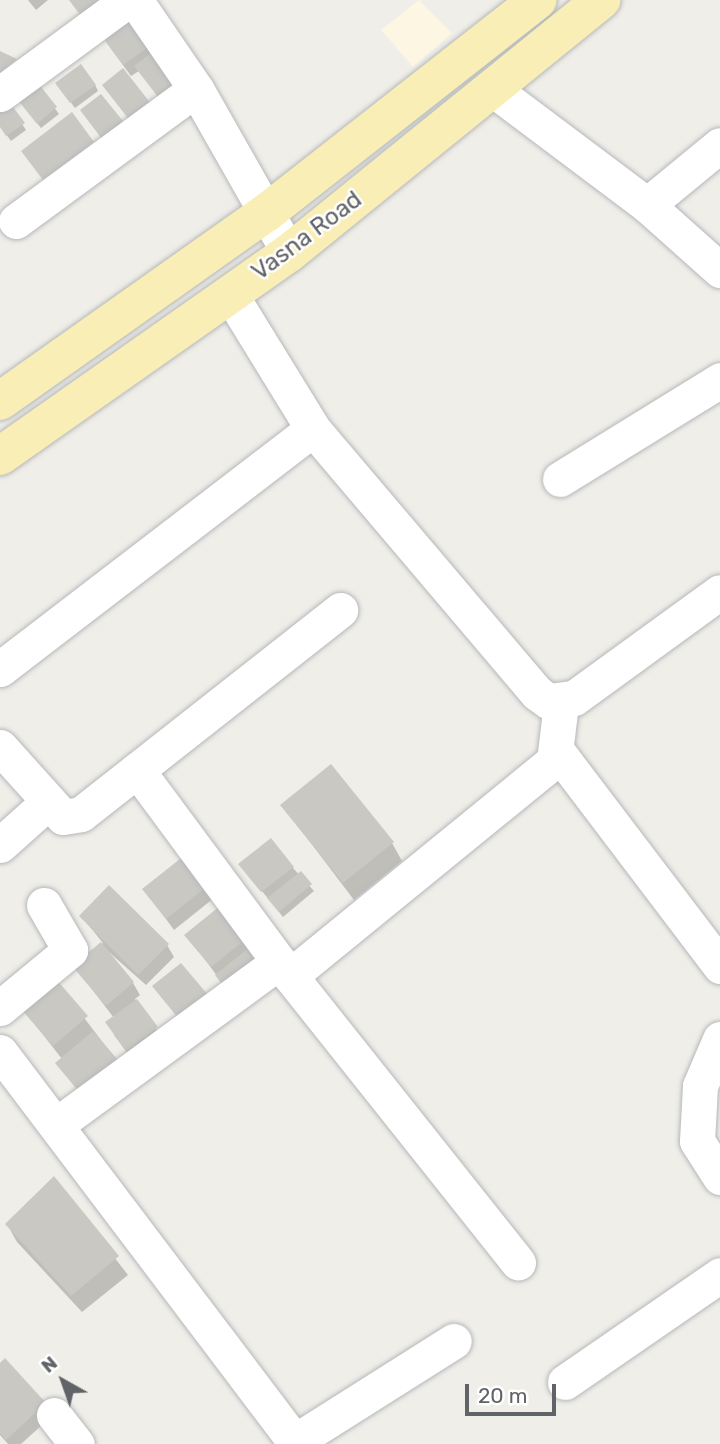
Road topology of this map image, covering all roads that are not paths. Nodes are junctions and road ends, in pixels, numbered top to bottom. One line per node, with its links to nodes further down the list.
1 (128, 0): 7 (street)
2 (135, 0): 5 (street)
3 (538, 0): 10 (main road, Vasna Road)
4 (601, 0): 6 (main road, Vasna Road)
5 (196, 89): 10 (street); 11 (street)
6 (494, 90): 9 (street); 12 (main road, Vasna Road)
7 (0, 94)
8 (720, 145): 9 (street)
9 (646, 205): 13 (street)
10 (266, 213): 12 (street); 16 (main road, Vasna Road)
11 (16, 220)
12 (289, 253): 14 (main road, Vasna Road)
13 (720, 270)
14 (230, 294): 17 (street); 18 (main road, Vasna Road)
15 (720, 380): 19 (street)
16 (0, 401)
17 (313, 429): 22 (street); 23 (street)
18 (0, 456)
19 (561, 479)
20 (720, 592): 23 (street)
21 (340, 610): 26 (street)
22 (0, 669)
23 (561, 703): 25 (street)
24 (0, 747): 27 (street)
25 (557, 751): 30 (street); 31 (street)
26 (137, 770): 27 (street); 31 (street)
27 (47, 803): 28 (street)
28 (0, 845)
29 (44, 905): 32 (street)
30 (720, 966)
31 (285, 969): 35 (street); 37 (street)
32 (0, 1008)
33 (720, 1039): 36 (street)
34 (0, 1052): 35 (street)
35 (56, 1125): 42 (street)
36 (720, 1177)
37 (519, 1263)
38 (720, 1275): 40 (street)
39 (453, 1341): 42 (street)
40 (565, 1382)
41 (54, 1415): 43 (street)
42 (295, 1443)
43 (77, 1444)

